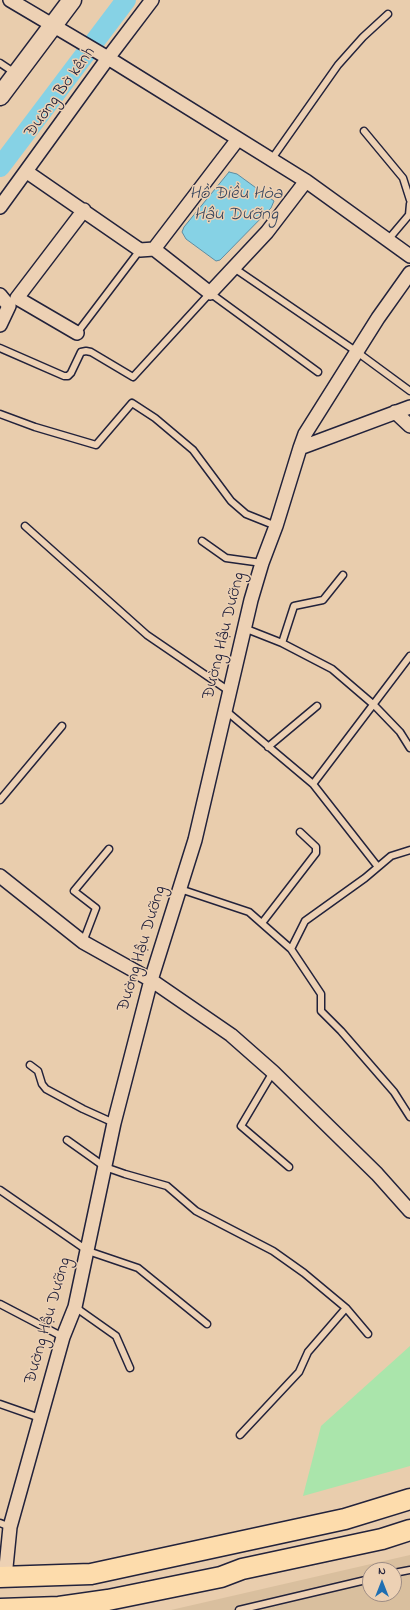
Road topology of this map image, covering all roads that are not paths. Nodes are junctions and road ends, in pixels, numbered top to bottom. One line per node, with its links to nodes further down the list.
1 (10, 0): 5 (street)
2 (72, 0): 5 (street)
3 (152, 0): 6 (street, Đường Bờ kênh)
4 (388, 14): 12 (lane)
5 (59, 29): 6 (street); 8 (street)
6 (103, 55): 11 (street); 13 (street, Đường Bờ kênh)
7 (0, 63): 8 (lane)
8 (17, 74): 9 (street)
9 (0, 96)
10 (364, 131): 15 (lane)
11 (238, 140): 12 (street); 20 (street)
12 (271, 160): 14 (street)
13 (26, 172): 17 (street, Đường Bờ kênh); 18 (street)
14 (306, 181): 19 (street); 23 (street)
15 (410, 200)
16 (410, 204): 19 (lane)
17 (0, 207)
18 (84, 210): 21 (street); 28 (street)
19 (387, 241): 22 (street)
20 (154, 249): 21 (street); 25 (street)
21 (140, 250): 28 (lane)
22 (410, 256)
23 (234, 268): 25 (street); 30 (lane)
24 (410, 273): 30 (street, Đường Hậu Dưỡng)
25 (210, 293): 29 (lane); 31 (lane)
26 (0, 295): 27 (street)
27 (0, 325)
28 (77, 333)
29 (0, 348)
30 (357, 352): 32 (lane); 37 (street, Đường Hậu Dưỡng)
31 (318, 372)
32 (410, 391)
33 (410, 407): 34 (street)
34 (395, 412): 36 (street); 37 (street)
35 (0, 414): 39 (lane)
36 (410, 426)
37 (300, 448): 39 (street, Đường Hậu Dưỡng)
38 (25, 526): 46 (lane)
39 (276, 526): 41 (street, Đường Hậu Dưỡng)
40 (202, 541): 41 (lane)
41 (262, 563): 43 (street, Đường Hậu Dưỡng)
42 (343, 575): 44 (lane)
43 (244, 628): 44 (lane); 46 (street, Đường Hậu Dưỡng)
44 (282, 643): 47 (lane)
45 (410, 656): 47 (lane)
46 (229, 691): 49 (street, Đường Hậu Dưỡng)
47 (374, 705): 52 (lane); 53 (lane)
48 (317, 706): 51 (lane)
49 (224, 710): 51 (lane); 60 (street, Đường Hậu Dưỡng)
50 (62, 726): 54 (lane)
51 (268, 747): 53 (lane)
52 (410, 748)
53 (312, 784): 58 (lane)
54 (0, 800)
55 (300, 832): 61 (lane)
56 (109, 849): 62 (lane)
57 (410, 850): 58 (lane)
58 (378, 867): 63 (lane)
59 (0, 876): 62 (street)
60 (180, 889): 61 (lane); 64 (street, Đường Hậu Dưỡng)
61 (262, 923): 63 (lane)
62 (82, 942): 64 (street)
63 (291, 949): 67 (lane)
64 (151, 980): 66 (street); 68 (street, Đường Hậu Dưỡng)
65 (30, 1065): 68 (lane)
66 (273, 1072): 71 (lane); 73 (street)
67 (410, 1117)
68 (114, 1123): 70 (street, Đường Hậu Dưỡng)
69 (67, 1140): 70 (lane)
70 (105, 1167): 74 (street, Đường Hậu Dưỡng); 77 (lane)
71 (289, 1167)
72 (0, 1190): 74 (lane)
73 (410, 1211)
74 (88, 1251): 76 (street, Đường Hậu Dưỡng); 78 (lane)
75 (0, 1304): 80 (lane)
76 (76, 1307): 80 (street, Đường Hậu Dưỡng); 81 (lane)
77 (346, 1308): 79 (lane); 84 (lane)
78 (207, 1324)
79 (368, 1334)
80 (63, 1337): 83 (street, Đường Hậu Dưỡng)
81 (130, 1368)
82 (0, 1404): 83 (lane)
83 (40, 1418): 86 (street, Đường Hậu Dưỡng)
84 (240, 1435)
85 (410, 1499): 89 (main road)
86 (5, 1525): 89 (street, Đường Hậu Dưỡng)
87 (410, 1530): 88 (main road)
88 (242, 1569): 91 (main road); 92 (main road)
89 (3, 1577)
90 (362, 1581): 93 (lane)
91 (0, 1599)
92 (0, 1608)
93 (239, 1610)

